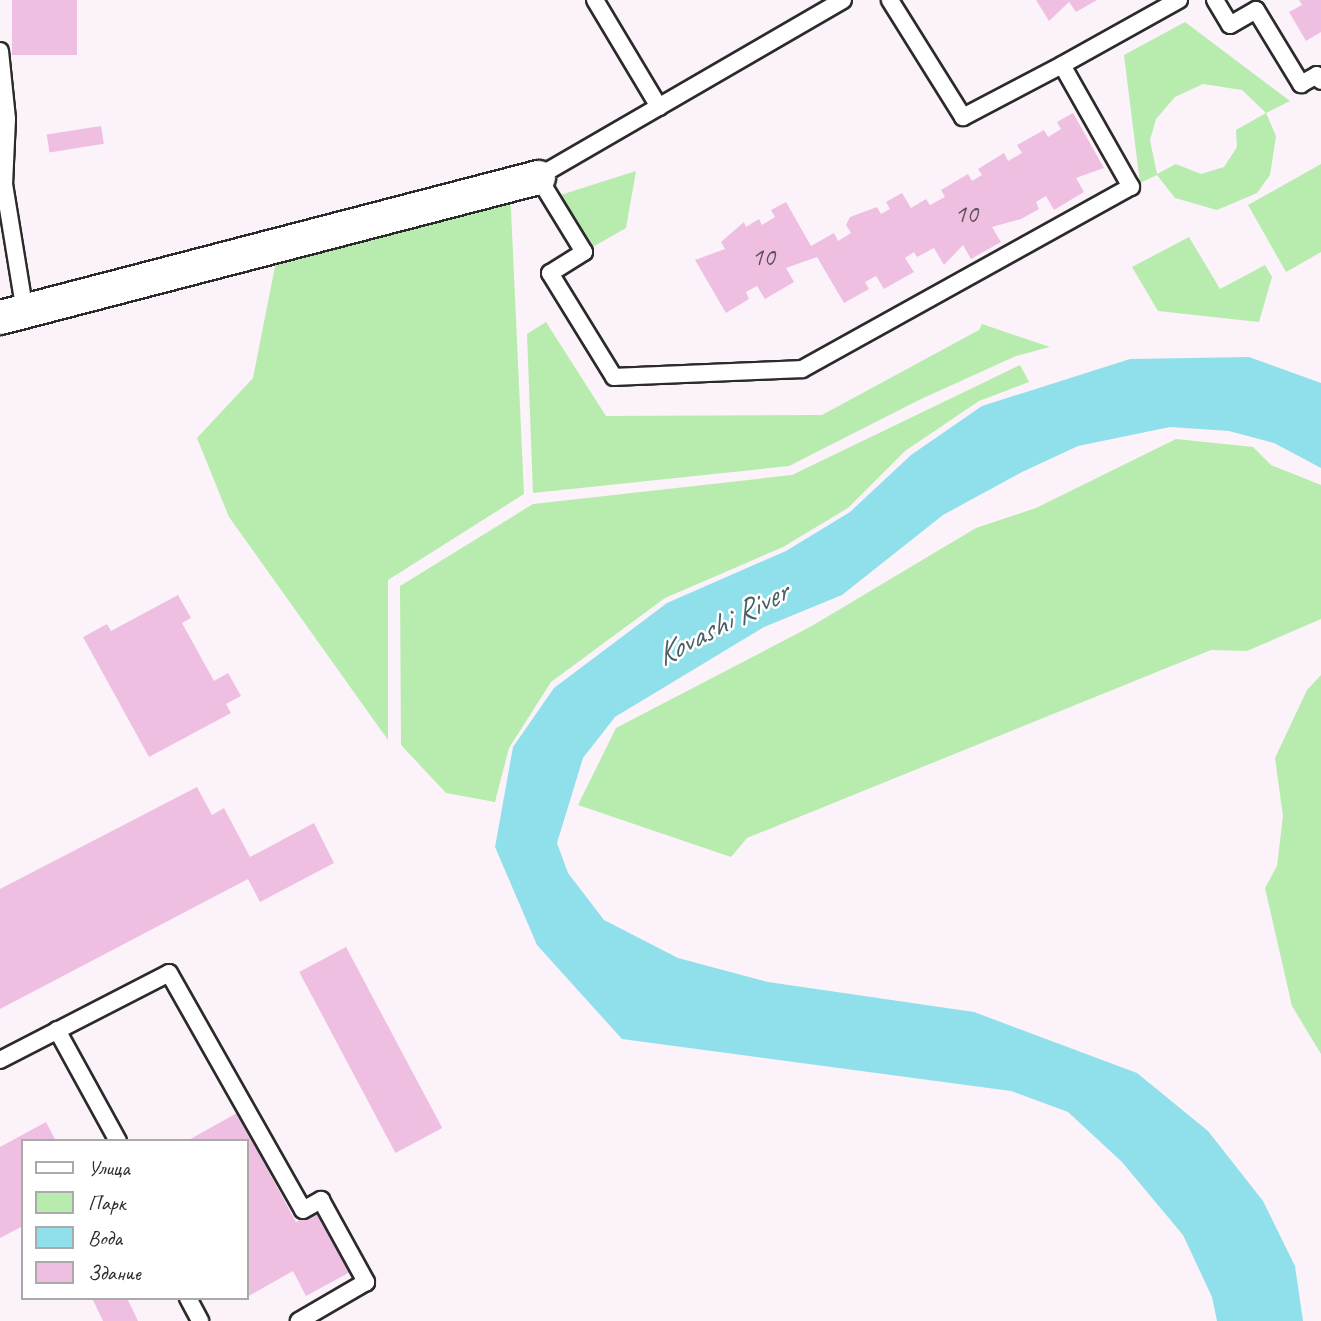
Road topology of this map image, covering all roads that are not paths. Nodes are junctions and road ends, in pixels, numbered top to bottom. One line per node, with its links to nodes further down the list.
1 (595, 0): 9 (lane)
2 (841, 0): 9 (lane)
3 (890, 0): 7 (lane)
4 (1179, 0): 7 (lane)
5 (1214, 0): 8 (lane)
6 (0, 51): 11 (lane)
7 (1062, 65): 10 (lane)
8 (1321, 81)
9 (659, 107): 10 (lane)
10 (538, 177): 11 (street)
11 (13, 315)
12 (57, 1030): 13 (lane); 14 (lane); 17 (lane)
13 (0, 1060)
14 (117, 1139)
15 (189, 1300): 16 (lane)
16 (200, 1321)
17 (299, 1321)

